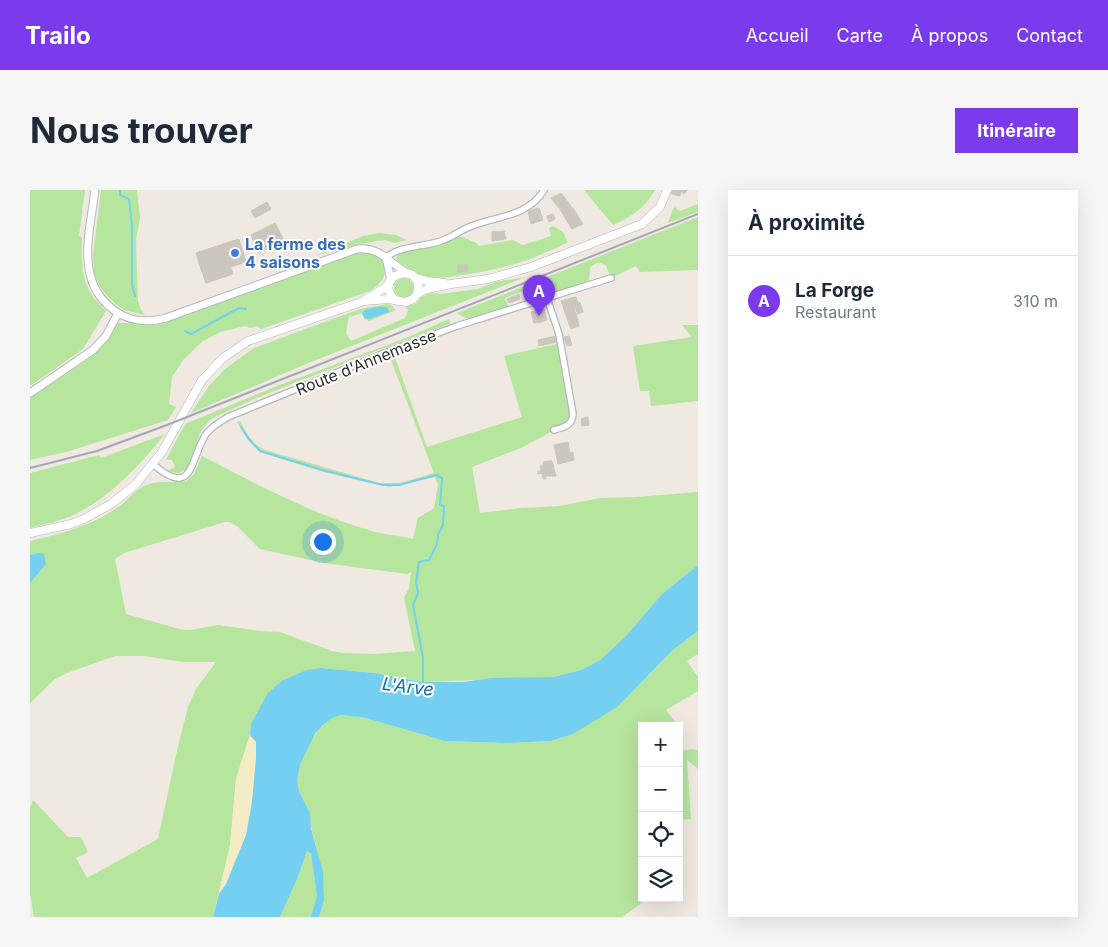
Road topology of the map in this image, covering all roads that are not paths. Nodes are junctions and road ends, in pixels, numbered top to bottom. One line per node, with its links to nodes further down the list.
1 (95, 190): 14 (street)
2 (544, 190): 4 (street)
3 (667, 190): 9 (main road)
4 (386, 257): 5 (street); 8 (street); 14 (street)
5 (407, 273): 6 (main road); 8 (main road)
6 (415, 278): 9 (main road); 10 (main road)
7 (611, 278): 11 (street, Route d'Annemasse)
8 (390, 283): 12 (main road); 13 (main road)
9 (451, 284): 10 (main road)
10 (417, 294): 12 (main road)
11 (547, 298): 16 (street); 17 (street, Route d'Annemasse)
12 (395, 300): 13 (main road)
13 (364, 302): 17 (main road)
14 (118, 313): 15 (street)
15 (30, 393)
16 (554, 430)
17 (153, 464): 18 (main road)
18 (30, 533)

